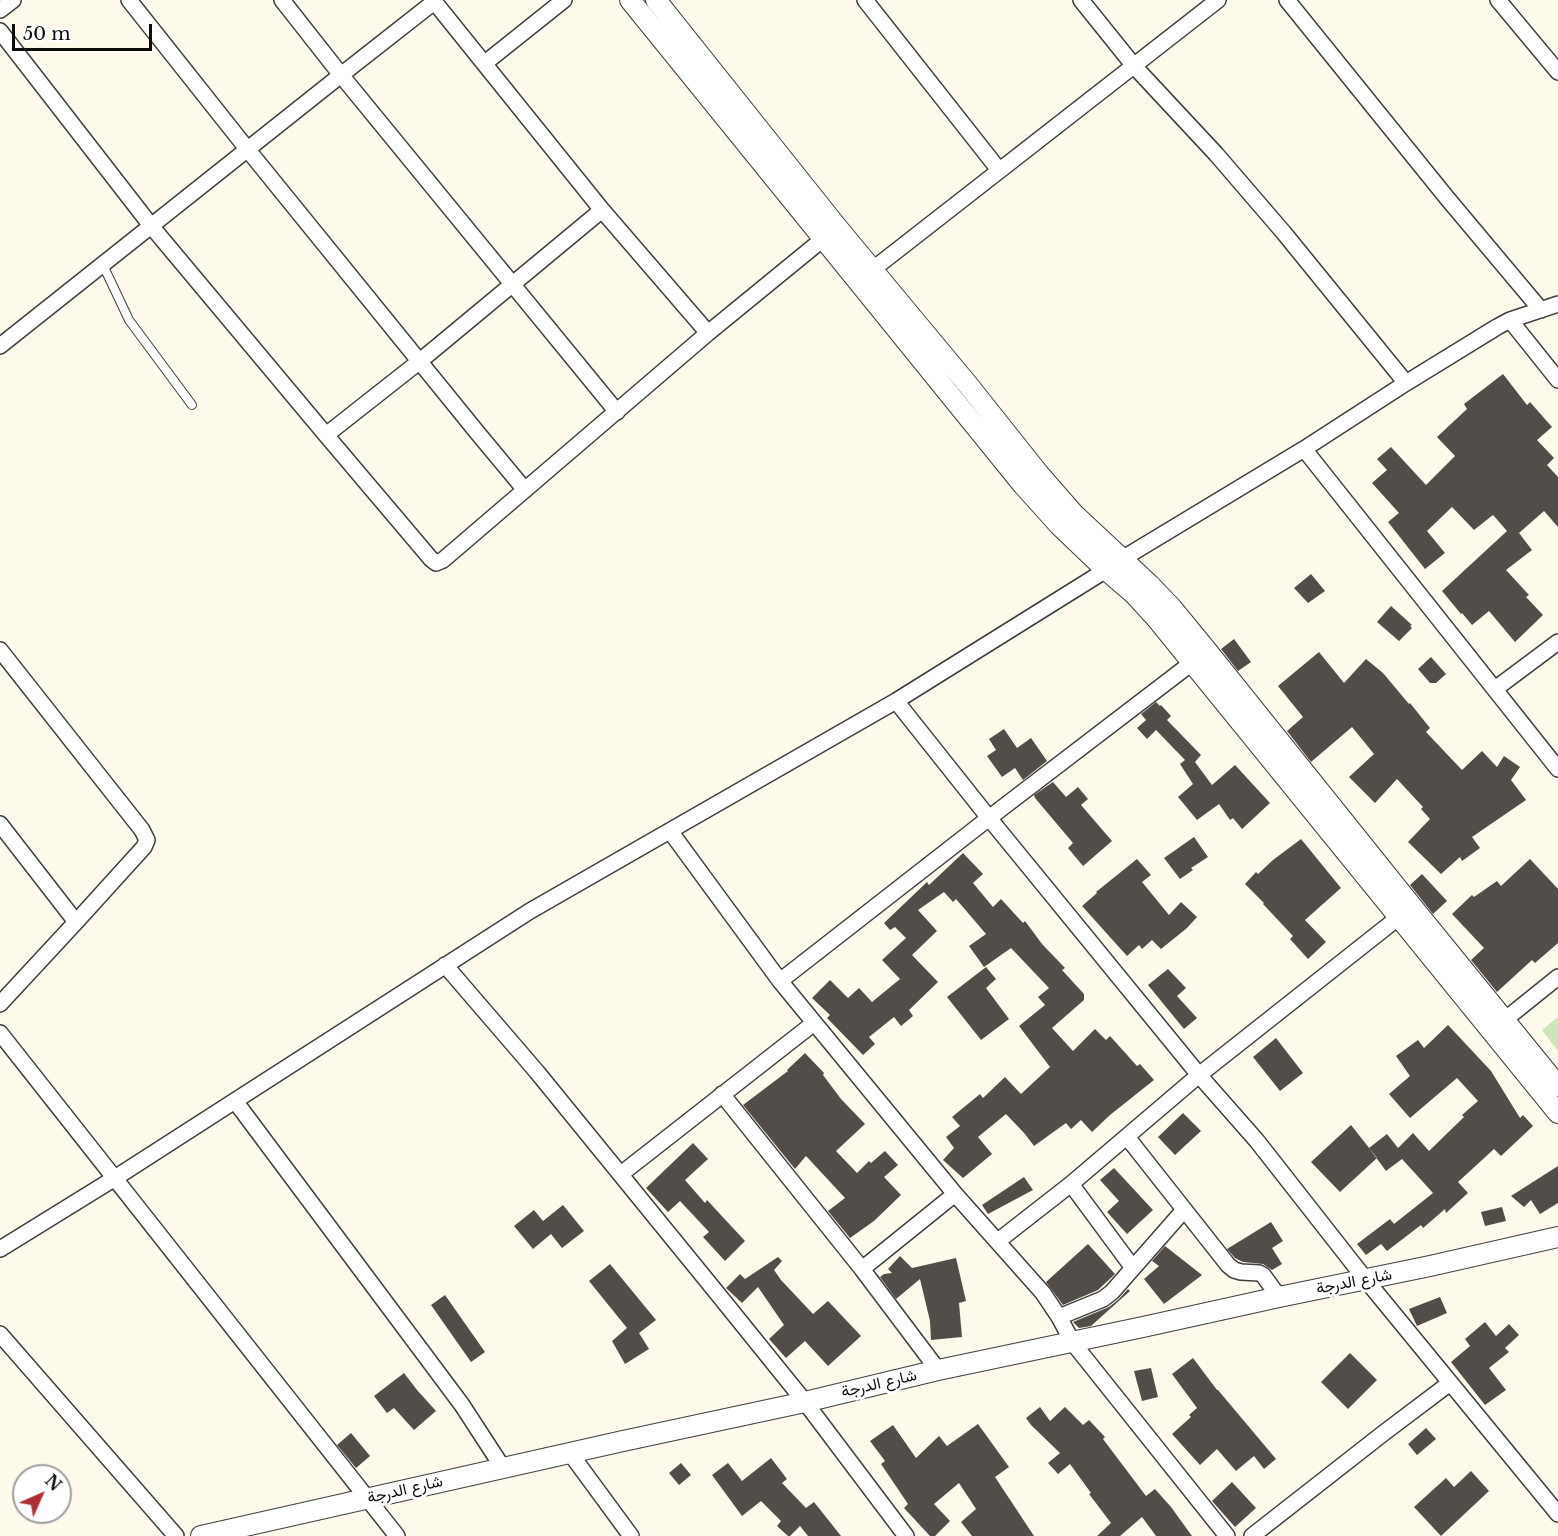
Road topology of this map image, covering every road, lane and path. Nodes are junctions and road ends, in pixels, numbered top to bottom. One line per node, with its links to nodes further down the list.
1 (13, 0): 13 (street)
2 (129, 0): 19 (street)
3 (282, 0): 18 (street)
4 (564, 0): 15 (street)
5 (630, 0): 23 (street)
6 (656, 0): 25 (street)
7 (865, 0): 20 (street)
8 (1081, 0): 16 (street)
9 (1218, 0): 16 (street)
10 (1287, 0): 28 (street)
11 (1498, 0): 17 (street)
12 (434, 1): 15 (street); 18 (street)
13 (0, 10)
14 (0, 31): 22 (street)
15 (485, 63): 21 (street)
16 (1134, 66): 20 (street); 34 (street)
17 (1558, 72)
18 (341, 75): 19 (street); 26 (street)
19 (248, 150): 22 (street); 32 (street)
20 (999, 171): 25 (street)
21 (602, 210): 26 (street); 30 (street)
22 (152, 226): 24 (street); 37 (street)
23 (823, 239): 30 (street); 40 (street)
24 (103, 265): 31 (street); 35 (lane)
25 (872, 270): 40 (street)
26 (512, 284): 32 (street); 36 (street)
27 (1558, 304): 28 (street)
28 (1541, 310): 29 (street)
29 (1510, 320): 33 (street); 34 (street)
30 (708, 333): 36 (street)
31 (0, 346)
32 (420, 361): 37 (street); 39 (street)
33 (1558, 380)
34 (1406, 383): 38 (street)
35 (192, 405)
36 (617, 412): 39 (street)
37 (326, 435): 39 (street)
38 (1304, 449): 40 (street); 44 (street)
39 (525, 490)
40 (1114, 565): 43 (street); 45 (street); 57 (street)
41 (1558, 642): 44 (street)
42 (0, 650): 51 (street)
43 (1193, 662): 47 (street); 50 (street)
44 (1495, 689): 46 (street)
45 (896, 701): 47 (street); 49 (street)
46 (1558, 769)
47 (989, 818): 54 (street); 59 (street)
48 (0, 824): 51 (street)
49 (670, 831): 52 (street); 54 (street)
50 (1399, 917): 57 (street); 59 (street)
51 (76, 922): 55 (street)
52 (445, 965): 62 (street); 65 (street)
53 (1558, 977): 57 (street)
54 (780, 981): 56 (street)
55 (0, 1004)
56 (814, 1023): 61 (street); 68 (street)
57 (1499, 1025): 60 (street); 63 (street)
58 (0, 1033): 66 (street)
59 (1199, 1075): 64 (street); 75 (street)
60 (1558, 1086)
61 (722, 1094): 65 (street); 74 (street)
62 (235, 1101): 66 (street); 84 (street)
63 (1558, 1113)
64 (1127, 1137): 67 (street); 69 (street)
65 (621, 1174): 82 (street)
66 (115, 1178): 72 (street); 85 (street)
67 (1071, 1184): 71 (street); 73 (street)
68 (955, 1194): 71 (street); 74 (street)
69 (1184, 1210): 73 (street); 76 (street)
70 (1558, 1237): 75 (street, شارع الدرجة)
71 (998, 1241): 77 (street)
72 (3, 1242)
73 (1133, 1268): 77 (street)
74 (862, 1269): 80 (street)
75 (1366, 1280): 76 (street, شارع الدرجة); 81 (street)
76 (1279, 1297): 79 (street, شارع الدرجة)
77 (1059, 1317): 79 (street)
78 (0, 1334): 87 (street)
79 (1073, 1343): 80 (street, شارع الدرجة); 92 (street)
80 (938, 1370): 82 (street, شارع الدرجة)
81 (1450, 1383): 86 (street); 93 (street)
82 (805, 1402): 83 (street, شارع الدرجة); 91 (street)
83 (570, 1453): 84 (street, شارع الدرجة); 90 (street)
84 (503, 1468): 85 (street, شارع الدرجة)
85 (369, 1499): 88 (street, شارع الدرجة); 89 (street)
86 (1558, 1514)
87 (176, 1536)
88 (201, 1536)
89 (397, 1536)
90 (631, 1536)
91 (906, 1536)
92 (1227, 1536)
93 (1252, 1536)

